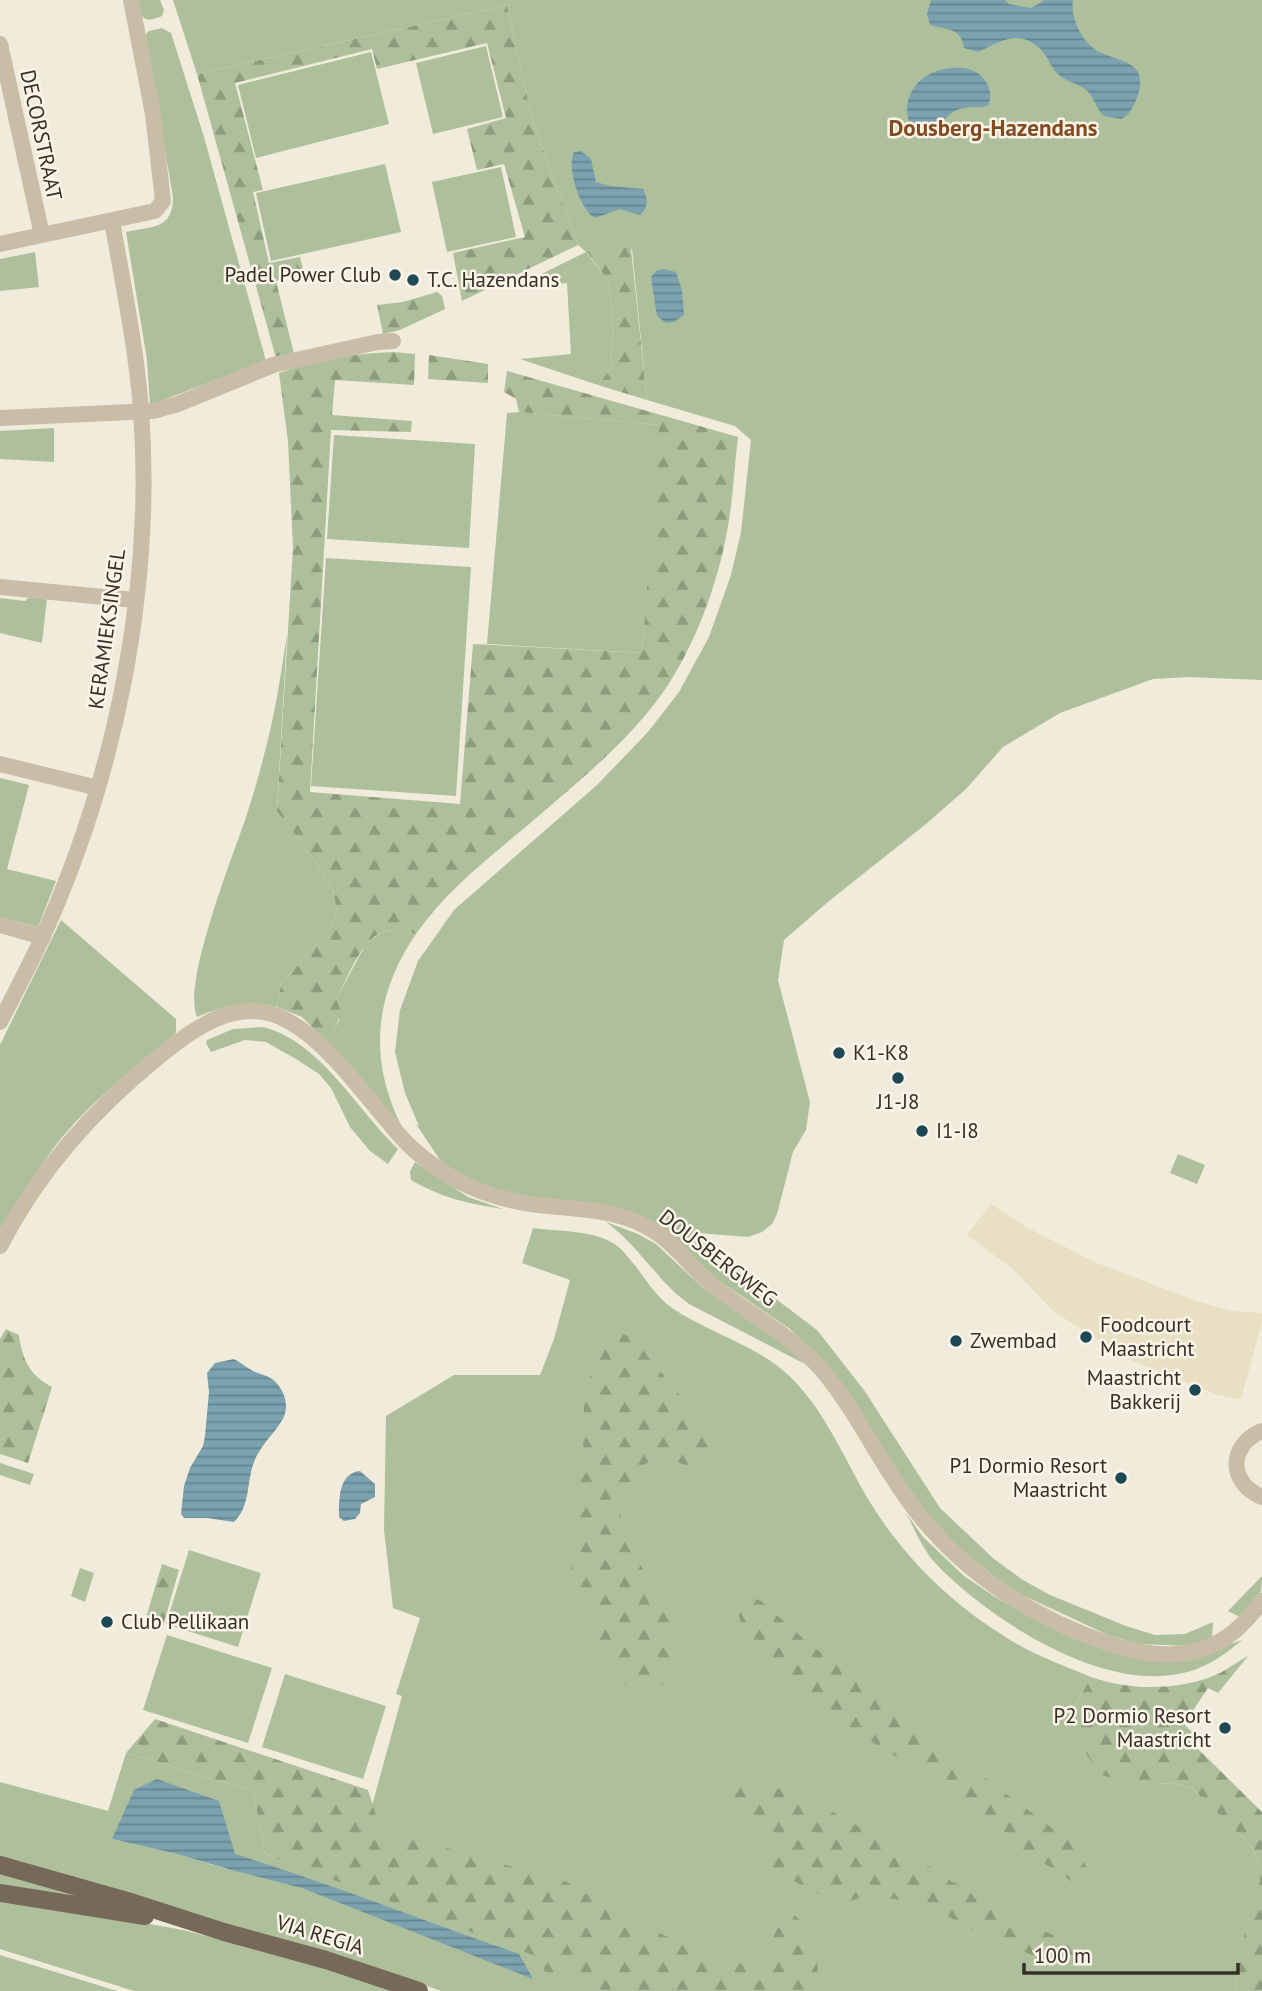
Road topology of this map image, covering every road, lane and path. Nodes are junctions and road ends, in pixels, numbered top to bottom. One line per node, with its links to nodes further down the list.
1 (131, 0): 3 (street)
2 (0, 44): 4 (street, DECORSTRAAT)
3 (112, 221): 4 (street); 7 (street, KERAMIEKSINGEL)
4 (42, 235): 5 (street)
5 (0, 244)
6 (393, 341): 7 (street)
7 (147, 412): 8 (street); 10 (street, KERAMIEKSINGEL)
8 (0, 418)
9 (0, 587): 10 (street)
10 (135, 600): 12 (street, KERAMIEKSINGEL)
11 (0, 764): 12 (street)
12 (98, 788): 14 (street, KERAMIEKSINGEL)
13 (0, 925): 14 (street)
14 (43, 937): 15 (street, KERAMIEKSINGEL)
15 (0, 1021)
16 (0, 1246): 19 (street, DOUSBERGWEG)
17 (1262, 1431): 18 (street)
18 (1262, 1497)
19 (1262, 1601)
20 (0, 1864): 22 (main road, VIA REGIA)
21 (0, 1894): 22 (main road, VIA REGIA)
22 (207, 1927): 23 (main road, VIA REGIA)
23 (419, 1991)

